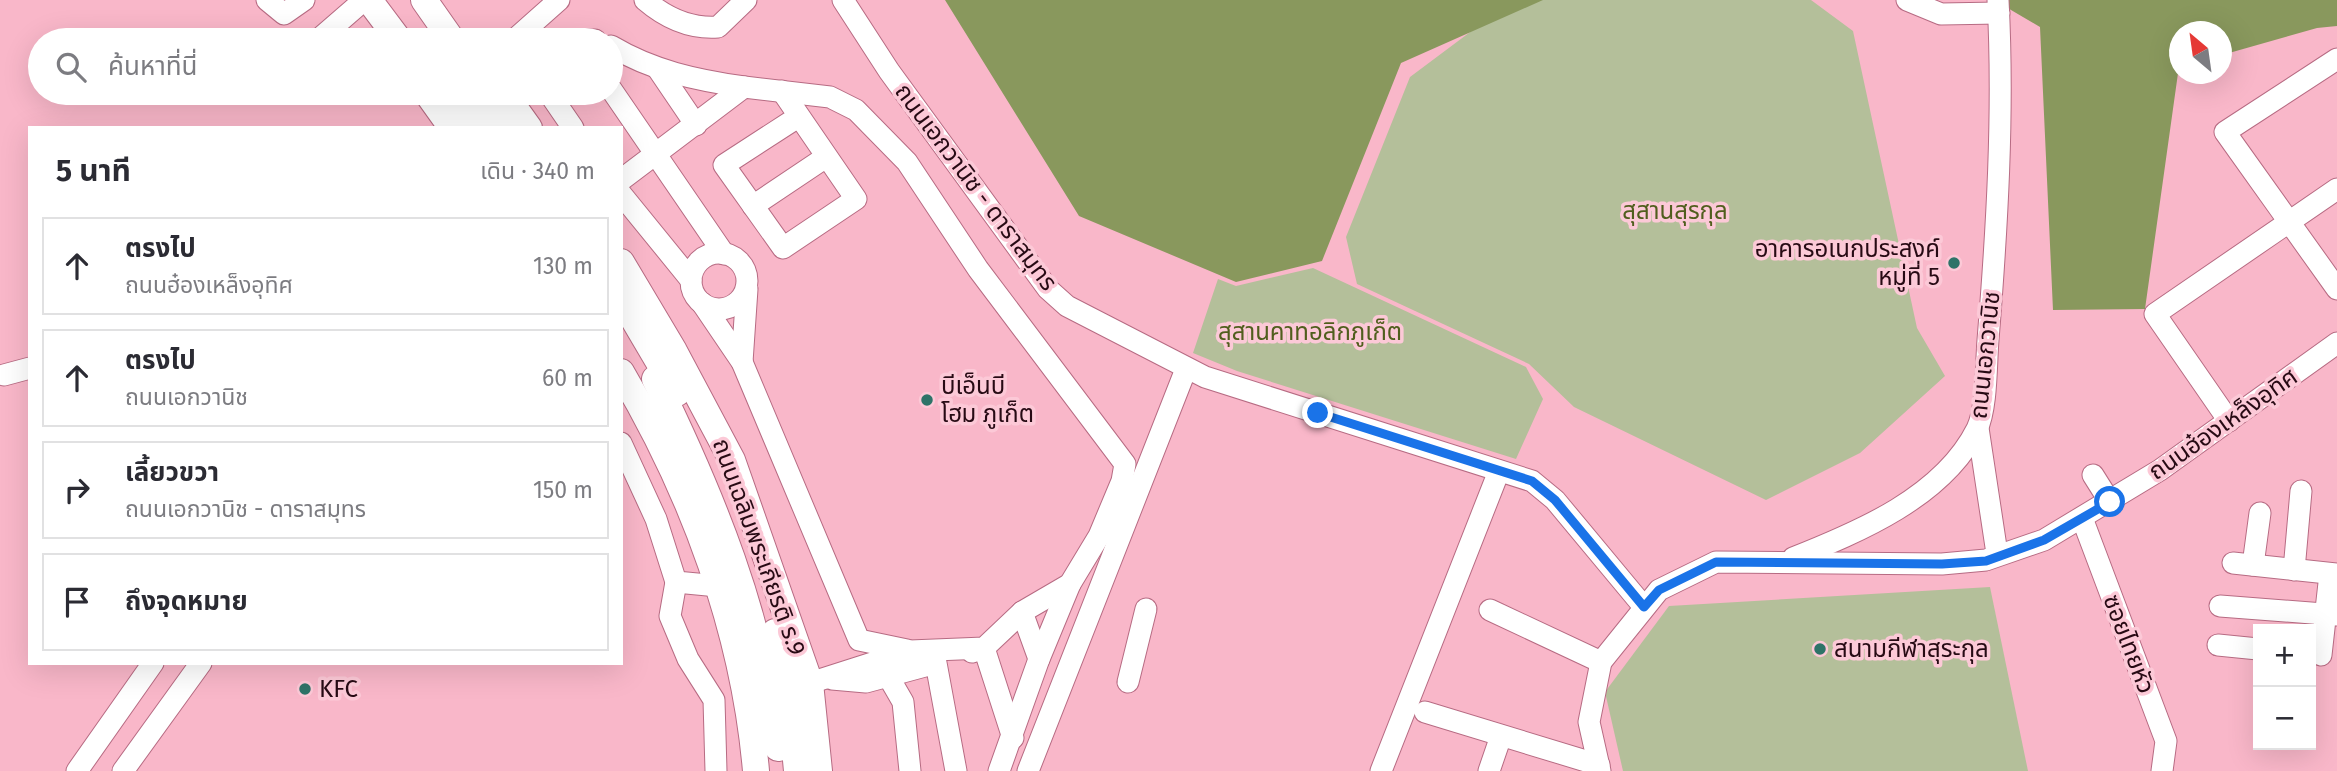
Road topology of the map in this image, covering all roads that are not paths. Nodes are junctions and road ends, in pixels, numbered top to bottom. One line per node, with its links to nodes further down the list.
1 (267, 0): 2 (street)
2 (304, 0)
3 (366, 0): 11 (street); 12 (main road)
4 (424, 0): 13 (main road)
5 (559, 0): 14 (street)
6 (645, 0): 7 (street)
7 (746, 0)
8 (843, 0): 51 (street, ถนนเอกวานิช - ดาราสมุทร)
9 (1907, 0): 10 (street)
10 (1998, 6): 55 (street, ถนนเอกวานิช)
11 (332, 28)
12 (389, 28)
13 (444, 28)
14 (528, 28)
15 (623, 54): 17 (street)
16 (2337, 59): 39 (street)
17 (658, 69): 18 (street); 27 (street)
18 (744, 87): 19 (street); 27 (street)
19 (782, 91): 26 (street); 72 (street)
20 (436, 105): 28 (main road)
21 (462, 105): 29 (main road)
22 (486, 105): 30 (main road)
23 (513, 105): 31 (main road)
24 (557, 105): 32 (street)
25 (622, 105): 33 (street)
26 (797, 117): 34 (street); 38 (street)
27 (696, 125): 33 (street)
28 (451, 126)
29 (477, 126)
30 (501, 126)
31 (528, 126)
32 (572, 126)
33 (657, 155): 35 (street); 40 (street)
34 (826, 157): 38 (street); 38 (street)
35 (623, 179)
36 (2337, 189): 39 (street)
37 (623, 196): 42 (street)
38 (753, 206)
39 (2289, 221): 44 (street); 54 (street)
40 (724, 254): 42 (street); 43 (street)
41 (623, 264): 91 (main road, ถนนเฉลิมพระเกียรติ ร.9)
42 (691, 280): 46 (street)
43 (747, 289): 46 (street); 49 (street)
44 (2337, 289)
45 (623, 301): 102 (main road)
46 (702, 303): 49 (street)
47 (623, 328): 101 (main road)
48 (2337, 343): 54 (street, ถนนฮ๋องเหล็งอุทิศ)
49 (742, 362): 83 (street)
50 (28, 369): 52 (street)
51 (1185, 369): 59 (street, ถนนเอกวานิช - ดาราสมุทร); 107 (street)
52 (4, 375)
53 (623, 376): 73 (main road, ถนนเฉลิมพระเกียรติ ร.9)
54 (2229, 422): 62 (street, ถนนฮ๋องเหล็งอุทิศ)
55 (1978, 428): 57 (street, ถนนเอกวานิช); 58 (street)
56 (623, 447): 71 (street)
57 (1958, 457): 58 (street); 65 (street, ถนนเอกวานิช)
58 (1984, 460): 66 (street)
59 (1499, 471): 75 (street, ถนนเอกวานิช - ดาราสมุทร); 108 (street)
60 (2093, 475): 62 (street)
61 (2301, 491): 69 (street)
62 (2110, 502): 64 (street, ถนนฮ๋องเหล็งอุทิศ)
63 (2260, 513): 69 (street)
64 (2082, 518): 66 (street, ถนนฮ๋องเหล็งอุทิศ); 110 (street, ซอยไทยหัว)
65 (1842, 539): 67 (street, ถนนเอกวานิช); 68 (street)
66 (1998, 552): 68 (street, ถนนฮ๋องเหล็งอุทิศ)
67 (1785, 562): 68 (street, ถนนฮ๋องเหล็งอุทิศ); 75 (street, ถนนเอกวานิช)
68 (1845, 563)
69 (2294, 570): 70 (street)
70 (2333, 574): 79 (street)
71 (676, 582): 73 (street); 99 (street)
72 (1070, 584): 78 (street); 85 (street)
73 (718, 586): 100 (main road, ถนนเฉลิมพระเกียรติ ร.9)
74 (2220, 606): 79 (street)
75 (1644, 607): 86 (street, ถนนเอกวานิช)
76 (1146, 609): 92 (street)
77 (1490, 610): 86 (street)
78 (1022, 612): 81 (street); 85 (street)
79 (2331, 614): 84 (street)
80 (2218, 645): 82 (street)
81 (984, 648): 83 (street); 87 (street); 95 (street)
82 (2253, 648)
83 (910, 651): 91 (street)
84 (2323, 655)
85 (1039, 659): 95 (street)
86 (1601, 662): 96 (street, ถนนเอกวานิช)
87 (936, 663): 90 (street); 105 (street)
88 (152, 665): 97 (street)
89 (200, 665): 98 (street)
90 (888, 676): 91 (street); 104 (street)
91 (818, 681): 103 (main road, ถนนเฉลิมพระเกียรติ ร.9)
92 (1128, 682)
93 (1425, 712): 94 (street)
94 (1501, 736): 96 (street); 109 (street)
95 (1013, 738): 106 (street)
96 (1599, 768)
97 (77, 771)
98 (123, 771)
99 (716, 771)
100 (756, 771)
101 (780, 771)
102 (797, 771)
103 (819, 771)
104 (910, 771)
105 (956, 771)
106 (999, 771)
107 (1028, 771)
108 (1381, 771)
109 (1489, 771)
110 (2162, 771)

